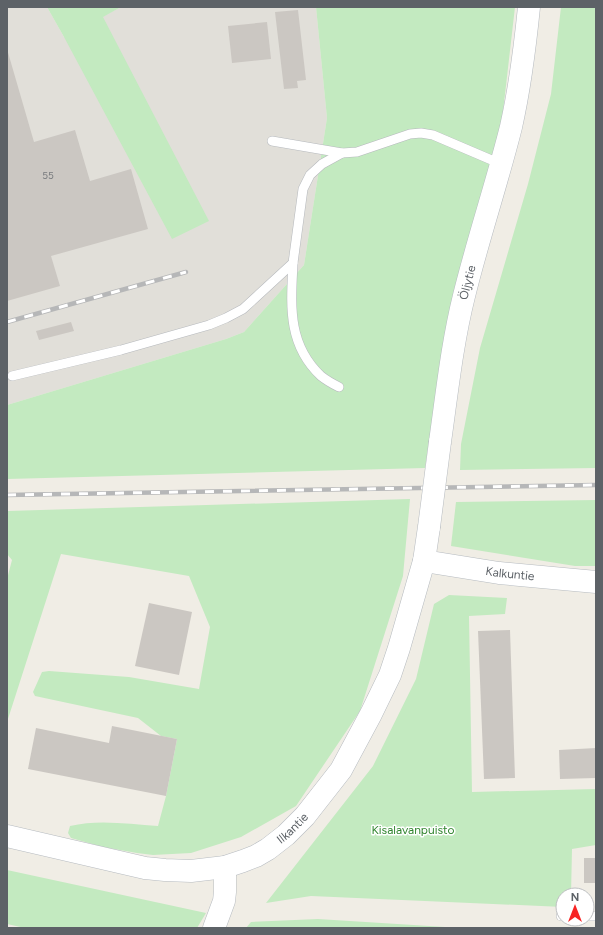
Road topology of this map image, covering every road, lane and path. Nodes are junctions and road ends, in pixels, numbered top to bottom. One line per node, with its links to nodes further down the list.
1 (529, 7): 4 (main road, Öljytie)
2 (272, 141): 3 (lane)
3 (342, 153): 4 (lane); 5 (lane)
4 (501, 164): 8 (main road, Öljytie, bridge)
5 (293, 263): 6 (lane); 7 (lane)
6 (12, 376)
7 (339, 387)
8 (424, 561): 9 (main road, Kalkuntie); 11 (main road, Ilkantie)
9 (596, 582)
10 (7, 836): 11 (main road, Ilkantie)
11 (225, 867): 12 (main road)
12 (214, 928)

